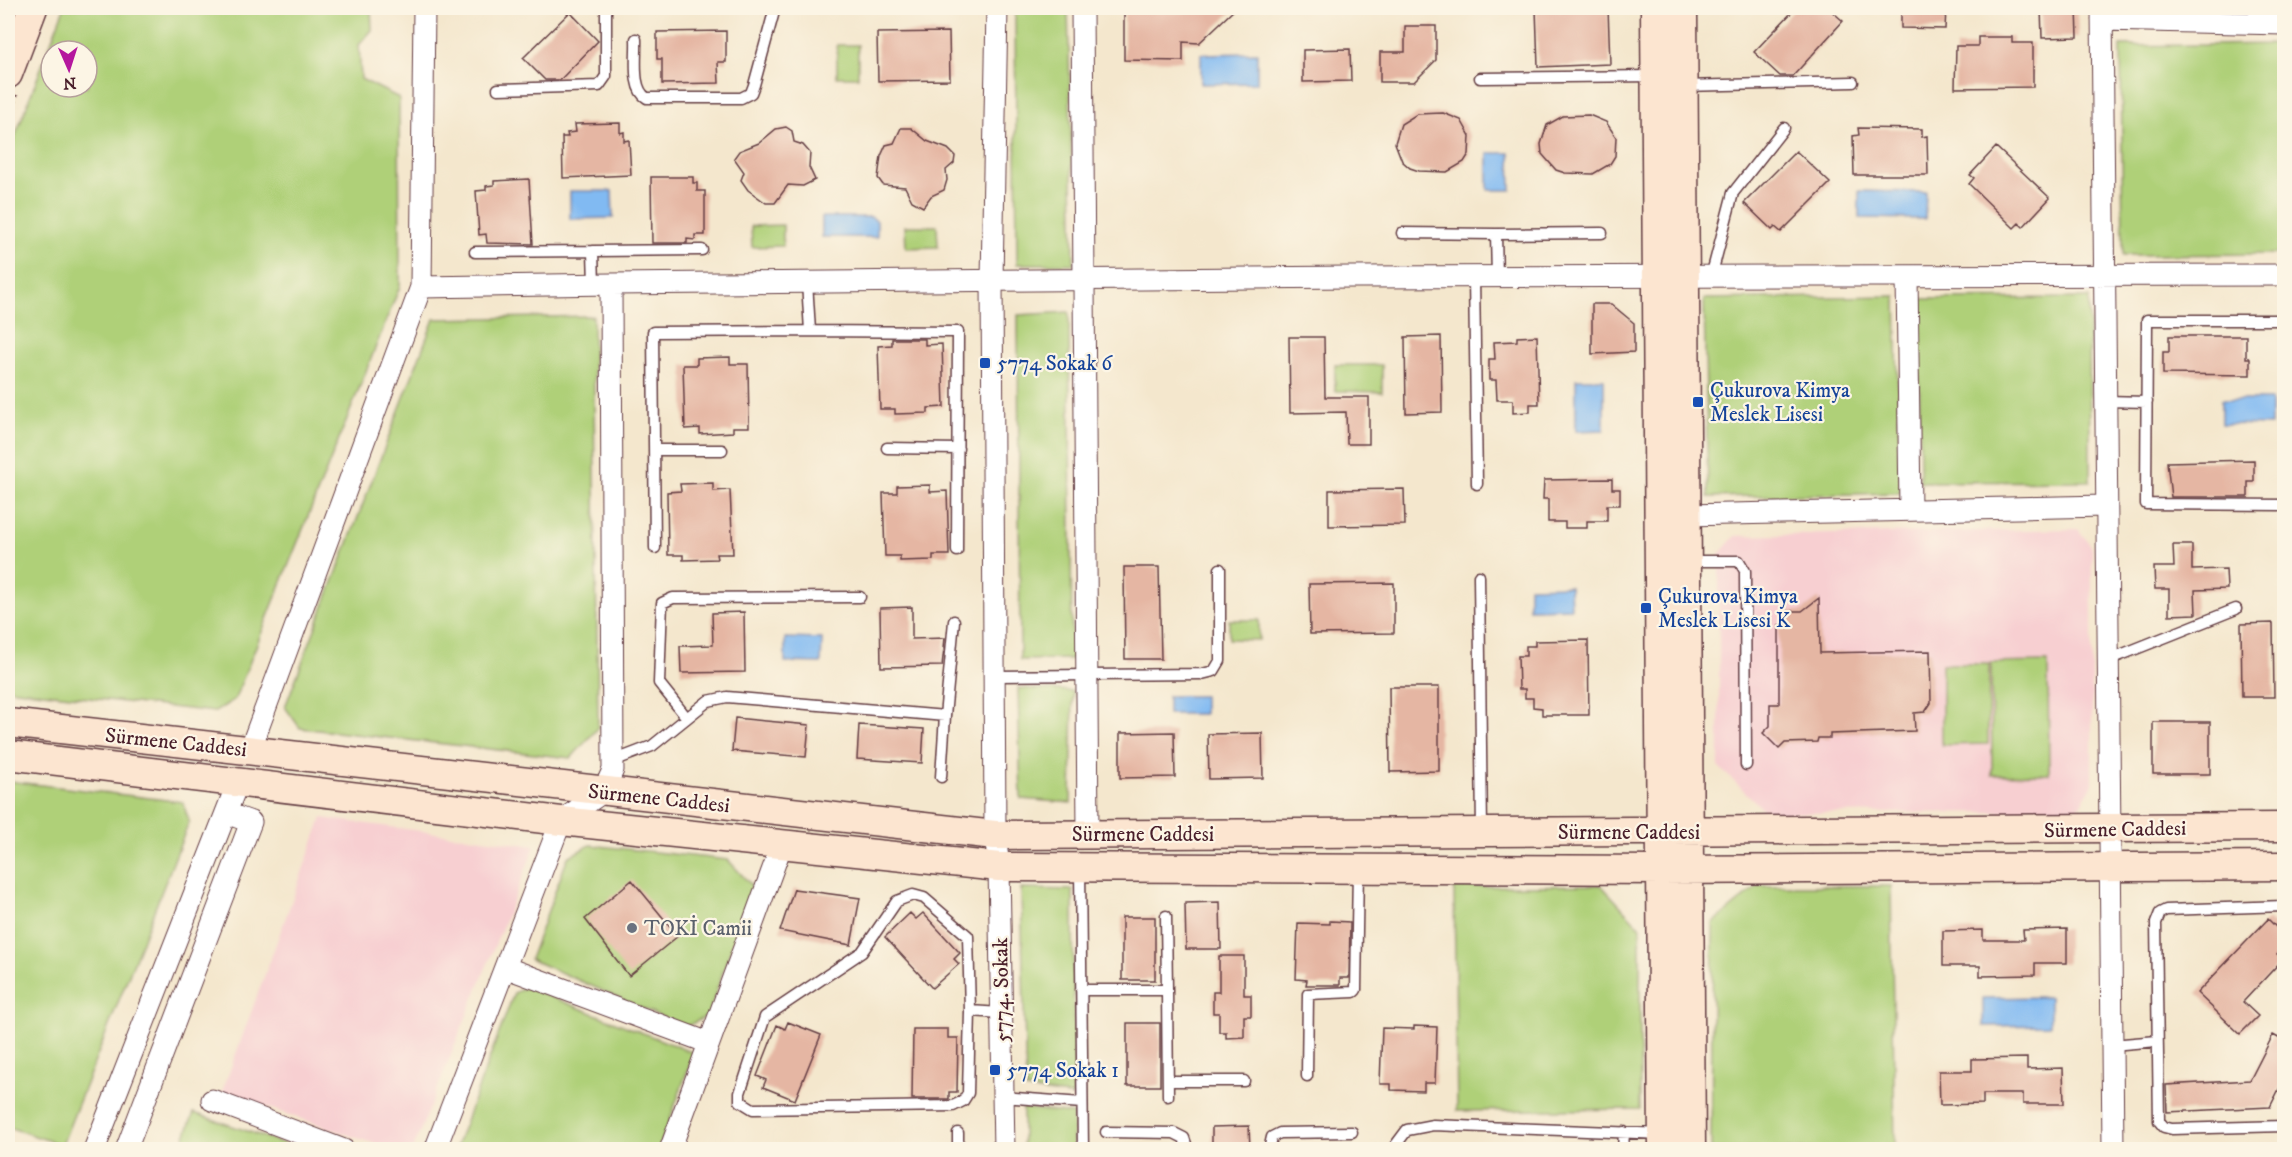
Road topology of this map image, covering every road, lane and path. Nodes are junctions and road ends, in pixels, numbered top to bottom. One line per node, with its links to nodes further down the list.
1 (33, 8): 12 (street)
2 (424, 8): 36 (street)
3 (606, 8): 17 (lane)
4 (775, 8): 11 (lane)
5 (997, 8): 33 (street, 5774. Sokak)
6 (1082, 8): 32 (street)
7 (1655, 8): 13 (street)
8 (1683, 8): 16 (street)
9 (2102, 14): 10 (street); 25 (street)
10 (2284, 24)
11 (636, 39)
12 (8, 74)
13 (1655, 76): 14 (lane); 30 (street)
14 (1480, 78)
15 (1853, 82): 16 (lane)
16 (1683, 86): 31 (street)
17 (498, 89)
18 (1784, 128): 31 (lane)
19 (1402, 233): 21 (lane)
20 (1602, 233): 21 (lane)
21 (1497, 234): 29 (lane)
22 (702, 250): 23 (lane)
23 (593, 251): 24 (lane); 35 (lane)
24 (475, 252)
25 (2105, 274): 26 (street); 27 (street); 39 (street)
26 (2284, 275)
27 (1907, 276): 31 (street); 48 (street)
28 (1474, 277): 29 (street); 32 (street); 45 (lane)
29 (1497, 277): 30 (street)
30 (1656, 278): 31 (street); 75 (street)
31 (1698, 278): 49 (street)
32 (1084, 279): 33 (street); 59 (street)
33 (993, 280): 34 (street); 60 (street, 5774. Sokak)
34 (807, 282): 35 (street); 38 (lane)
35 (602, 284): 36 (street); 66 (street)
36 (421, 287): 64 (street)
37 (2284, 320): 40 (lane)
38 (810, 331): 42 (lane); 43 (lane)
39 (2105, 401): 40 (lane); 47 (street)
40 (2147, 402): 46 (lane)
41 (887, 448): 42 (lane)
42 (958, 449): 51 (lane)
43 (654, 450): 44 (lane); 50 (lane)
44 (722, 450)
45 (1477, 484)
46 (2284, 505)
47 (2105, 506): 48 (street); 58 (street)
48 (1910, 510): 49 (street)
49 (1686, 515): 52 (street)
50 (655, 548)
51 (957, 551)
52 (1687, 561): 67 (lane); 77 (street)
53 (1220, 569): 59 (lane)
54 (1479, 576): 76 (lane)
55 (860, 597): 62 (lane)
56 (2236, 609): 58 (lane)
57 (954, 621): 61 (lane)
58 (2108, 660): 74 (street)
59 (1086, 675): 60 (lane); 79 (street)
60 (994, 676): 78 (street, 5774. Sokak)
61 (945, 716): 62 (lane); 68 (lane)
62 (687, 718): 66 (lane)
63 (8, 723): 64 (street, Sürmene Caddesi)
64 (250, 750): 70 (street, Sürmene Caddesi)
65 (8, 755): 69 (street, Sürmene Caddesi)
66 (613, 761): 70 (street)
67 (1746, 765)
68 (941, 777)
69 (238, 782): 71 (street); 72 (street, Sürmene Caddesi)
70 (603, 792): 72 (street); 78 (street, Sürmene Caddesi)
71 (226, 813): 111 (street); 112 (street)
72 (561, 820): 80 (street, Sürmene Caddesi); 90 (street)
73 (2284, 827): 74 (street, Sürmene Caddesi)
74 (2110, 829): 77 (street, Sürmene Caddesi); 83 (street)
75 (1662, 831): 76 (street, Sürmene Caddesi); 77 (street, Sürmene Caddesi); 87 (street)
76 (1482, 832): 79 (street, Sürmene Caddesi)
77 (1690, 832): 86 (street)
78 (995, 835): 79 (street, Sürmene Caddesi); 82 (street, 5774. Sokak)
79 (1088, 835)
80 (782, 844): 82 (street, Sürmene Caddesi); 96 (street)
81 (2284, 866): 83 (street, Sürmene Caddesi)
82 (999, 867): 84 (street, Sürmene Caddesi); 94 (street, 5774. Sokak)
83 (2110, 867): 86 (street, Sürmene Caddesi); 97 (street)
84 (1080, 868): 85 (street, Sürmene Caddesi); 91 (lane)
85 (1358, 869): 87 (street, Sürmene Caddesi); 98 (lane)
86 (1690, 869): 87 (street, Sürmene Caddesi); 123 (street)
87 (1662, 870): 110 (street)
88 (2284, 906): 95 (lane)
89 (1166, 916): 92 (lane)
90 (507, 968): 96 (street); 114 (street)
91 (1082, 990): 92 (lane); 104 (lane)
92 (1167, 990): 100 (lane)
93 (970, 1011): 93 (lane); 94 (lane)
94 (1001, 1013): 102 (street, 5774. Sokak)
95 (2157, 1041): 97 (lane); 105 (lane)
96 (709, 1043): 115 (street)
97 (2112, 1045): 124 (street)
98 (1307, 1076)
99 (1244, 1081): 100 (lane)
100 (1168, 1082): 101 (lane)
101 (1168, 1096)
102 (1003, 1097): 104 (lane); 117 (street, 5774. Sokak)
103 (212, 1100): 113 (street)
104 (1082, 1103): 118 (lane)
105 (2284, 1126)
106 (1106, 1132): 119 (lane)
107 (1352, 1132): 120 (lane)
108 (1624, 1132): 110 (lane); 121 (lane); 122 (lane)
109 (958, 1133): 116 (lane)
110 (1664, 1142)
111 (94, 1149)
112 (126, 1149)
113 (344, 1149)
114 (435, 1149)
115 (670, 1149)
116 (958, 1149)
117 (1004, 1149)
118 (1083, 1149)
119 (1188, 1149)
120 (1269, 1149)
121 (1392, 1149)
122 (1623, 1149)
123 (1691, 1149)
124 (2113, 1149)

